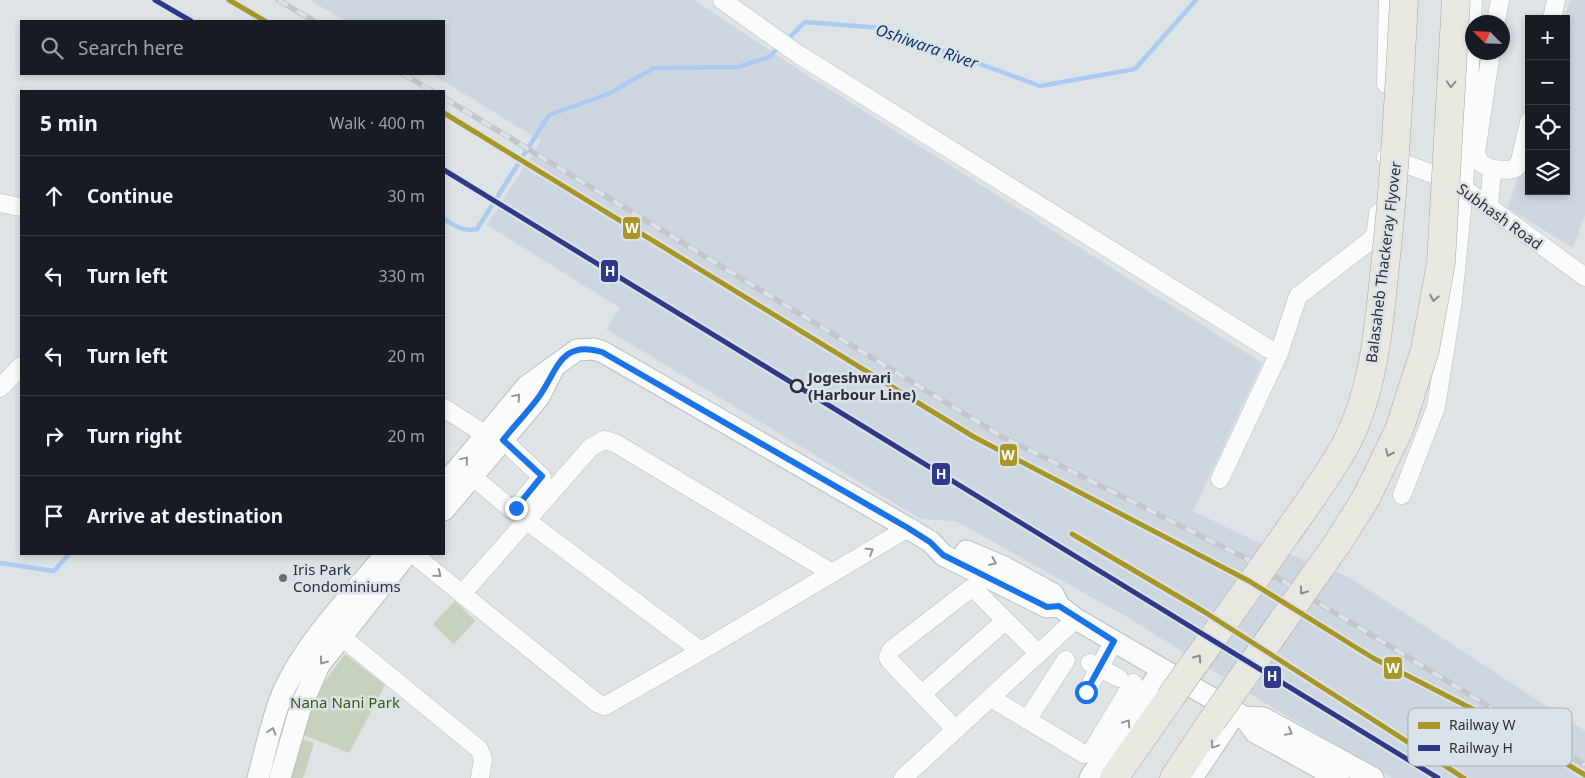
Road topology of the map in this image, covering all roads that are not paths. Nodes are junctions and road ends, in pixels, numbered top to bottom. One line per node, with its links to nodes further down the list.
1 (722, 0): 20 (street)
2 (1388, 0): 12 (street)
3 (1404, 0): 58 (main road, Balasaheb Thackeray Flyover, one-way to 3, bridge)
4 (1456, 0): 51 (main road, one-way to 51, bridge)
5 (1473, 0): 14 (street)
6 (1500, 0): 8 (street)
7 (1556, 0): 9 (street)
8 (1497, 15)
9 (1553, 15)
10 (1490, 60): 13 (street)
11 (1525, 139): 13 (street)
12 (1382, 156): 14 (street, Subhash Road); 18 (street)
13 (1492, 169): 16 (street)
14 (1464, 189): 16 (street, Subhash Road); 28 (street)
15 (0, 204): 17 (street)
16 (1489, 206): 19 (street, Subhash Road)
17 (20, 208)
18 (1371, 240): 20 (street); 31 (street)
19 (1585, 277)
20 (1279, 353): 26 (street)
21 (20, 367): 22 (street)
22 (0, 388)
23 (445, 409): 24 (street)
24 (496, 440): 25 (street); 25 (street); 27 (street, one-way to 24); 32 (street)
25 (472, 476): 29 (street)
26 (1220, 479)
27 (445, 485)
28 (1402, 495)
29 (445, 509)
30 (526, 520): 36 (street); 37 (street); 42 (street)
31 (1286, 520)
32 (908, 528): 36 (street, one-way to 32); 38 (street)
33 (385, 555): 40 (street)
34 (406, 555): 40 (street)
35 (414, 555): 37 (street, one-way to 37)
36 (832, 574): 42 (street)
37 (462, 594): 42 (street)
38 (1076, 619): 41 (street); 43 (street)
39 (1006, 621): 43 (street); 48 (street); 48 (street)
40 (334, 631): 54 (street); 55 (street)
41 (1114, 641): 45 (street); 46 (street)
42 (701, 652)
43 (1039, 654): 49 (street)
44 (1066, 660): 50 (street)
45 (1095, 665): 47 (street); 50 (street)
46 (1162, 670): 51 (street); 57 (street, one-way to 46)
47 (1086, 692)
48 (922, 694): 52 (street)
49 (991, 698): 50 (street); 52 (street)
50 (1027, 720)
51 (1237, 720): 53 (street); 59 (main road); 60 (street, one-way to 60)
52 (956, 730): 56 (street)
53 (1341, 773): 61 (street)
54 (270, 776)
55 (480, 778)
56 (903, 778)
57 (1090, 778)
58 (1114, 778)
59 (1174, 778)
60 (1192, 778)
61 (1372, 778)

